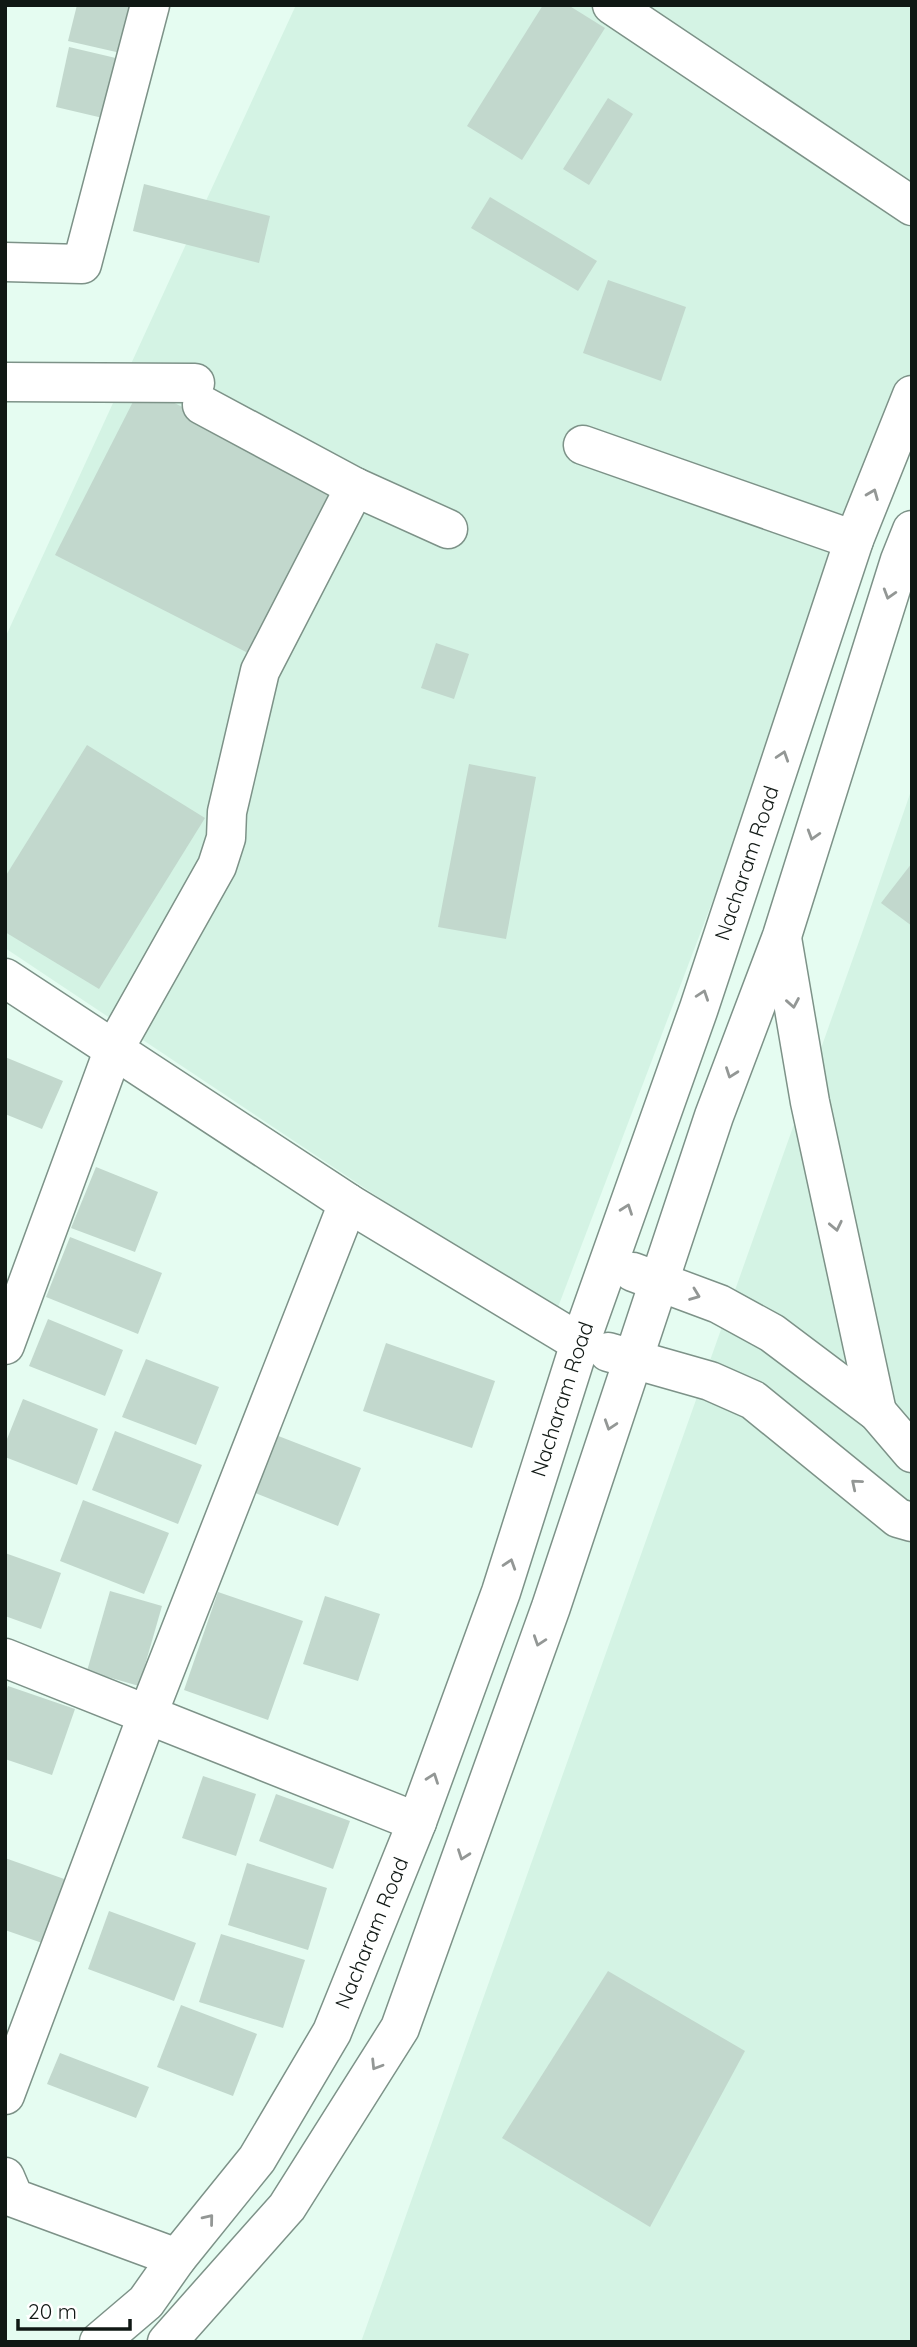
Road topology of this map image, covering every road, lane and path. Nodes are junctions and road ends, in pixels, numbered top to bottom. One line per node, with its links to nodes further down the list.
1 (150, 5): 4 (main road)
2 (612, 5): 3 (main road)
3 (912, 206)
4 (5, 262)
5 (5, 382): 8 (main road)
6 (912, 395): 11 (main road, Nacharam Road, one-way to 6)
7 (583, 444): 11 (main road)
8 (355, 487): 9 (main road); 14 (main road)
9 (448, 529)
10 (912, 530): 12 (main road, one-way to 12)
11 (855, 540): 16 (main road, Nacharam Road, one-way to 11)
12 (782, 936): 17 (main road, one-way to 17); 21 (main road, one-way to 21)
13 (5, 978): 14 (main road)
14 (113, 1051): 15 (main road); 19 (main road)
15 (348, 1203): 18 (main road); 25 (main road)
16 (608, 1263): 17 (main road); 18 (main road, Nacharam Road)
17 (659, 1281): 20 (main road); 21 (main road, one-way to 21)
18 (580, 1343): 20 (main road); 26 (main road, Nacharam Road, one-way to 18)
19 (5, 1345)
20 (631, 1360): 23 (main road, one-way to 20); 31 (main road, one-way to 31)
21 (877, 1412): 22 (main road)
22 (912, 1453)
23 (912, 1522)
24 (5, 1658): 25 (main road)
25 (147, 1716): 26 (main road); 27 (main road)
26 (417, 1822): 29 (main road, Nacharam Road, one-way to 26)
27 (5, 2095)
28 (5, 2177): 29 (main road)
29 (177, 2258): 30 (main road, Nacharam Road)
30 (99, 2342)
31 (167, 2342)

